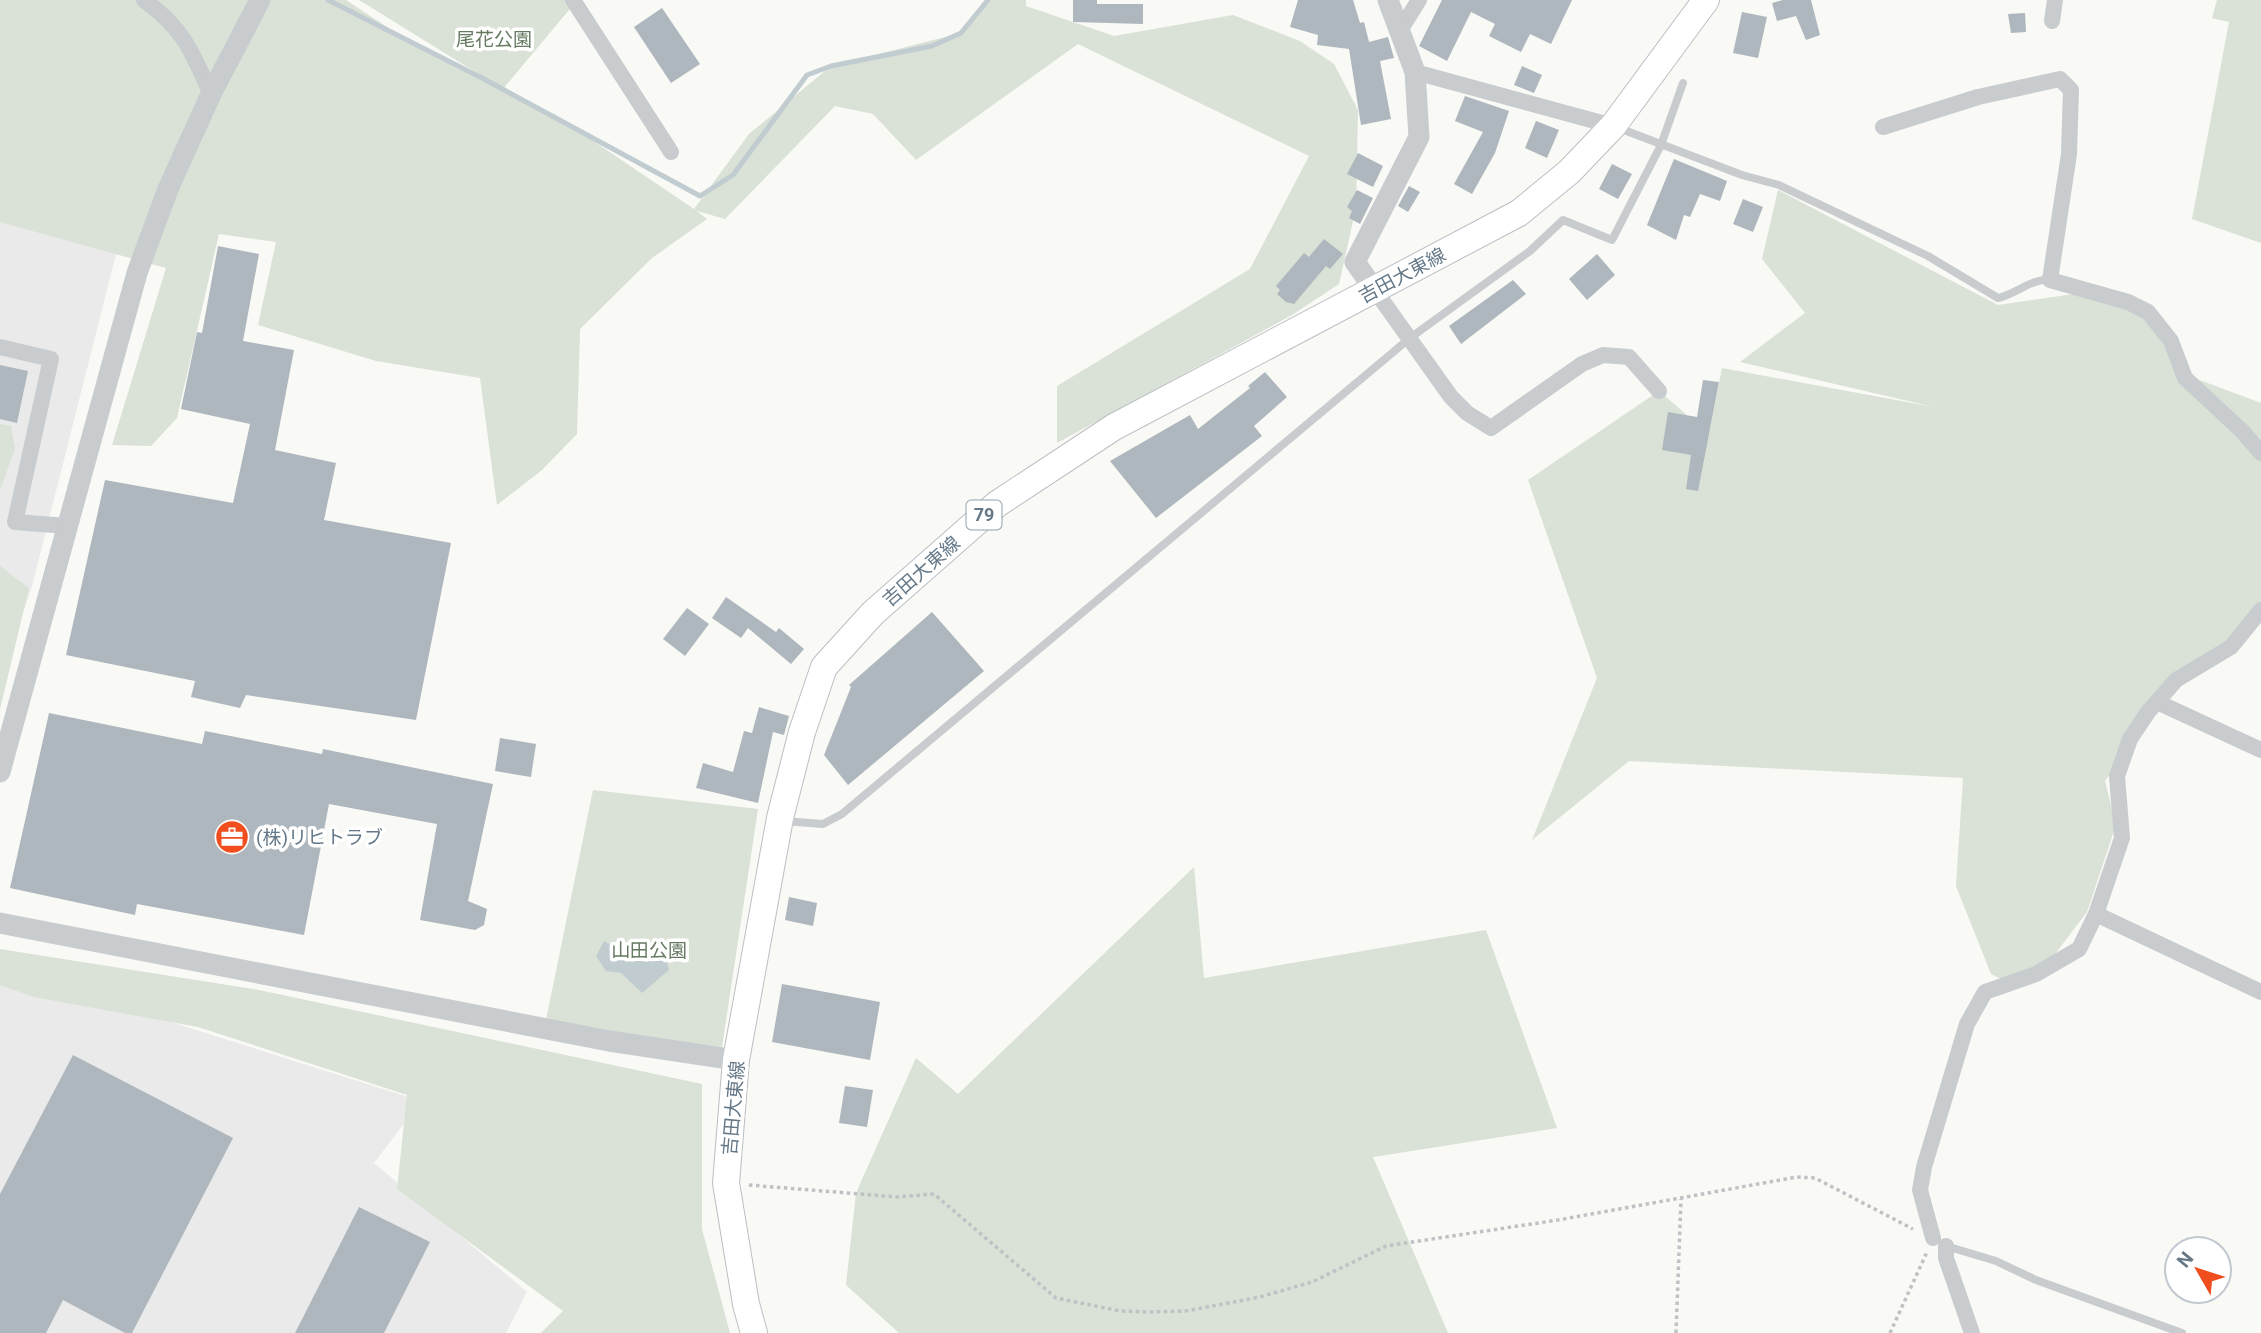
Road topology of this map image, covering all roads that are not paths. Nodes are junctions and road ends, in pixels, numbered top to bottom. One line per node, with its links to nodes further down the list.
1 (144, 0): 12 (street)
2 (260, 0): 12 (street)
3 (573, 0): 16 (street)
4 (1388, 0): 9 (street)
5 (1419, 0): 9 (street)
6 (1706, 0): 13 (main road, 吉田大東線 / 79)
7 (2055, 0): 8 (street)
8 (2052, 21)
9 (1399, 32): 10 (street)
10 (1415, 72): 13 (street); 18 (street)
11 (1683, 83): 15 (lane)
12 (211, 94): 23 (street)
13 (1613, 126): 15 (lane); 18 (main road, 吉田大東線 / 79)
14 (1883, 127): 17 (street)
15 (1661, 145): 17 (lane); 19 (lane)
16 (671, 152)
17 (2050, 280): 22 (street)
18 (1374, 289): 19 (street); 28 (main road, 吉田大東線 / 79)
19 (1410, 338): 21 (street); 28 (lane)
20 (0, 348): 23 (street)
21 (1659, 391)
22 (2261, 453)
23 (67, 526): 27 (street)
24 (2261, 610): 25 (street)
25 (2157, 702): 26 (street); 29 (street)
26 (2261, 750)
27 (0, 772)
28 (780, 821): 32 (main road, 吉田大東線 / 79)
29 (2096, 914): 31 (street); 33 (street)
30 (0, 923): 32 (street)
31 (2261, 992)
32 (736, 1060): 34 (main road, 吉田大東線 / 79)
33 (1940, 1242): 35 (street); 36 (lane)
34 (754, 1333)
35 (1972, 1333)
36 (2182, 1333)

